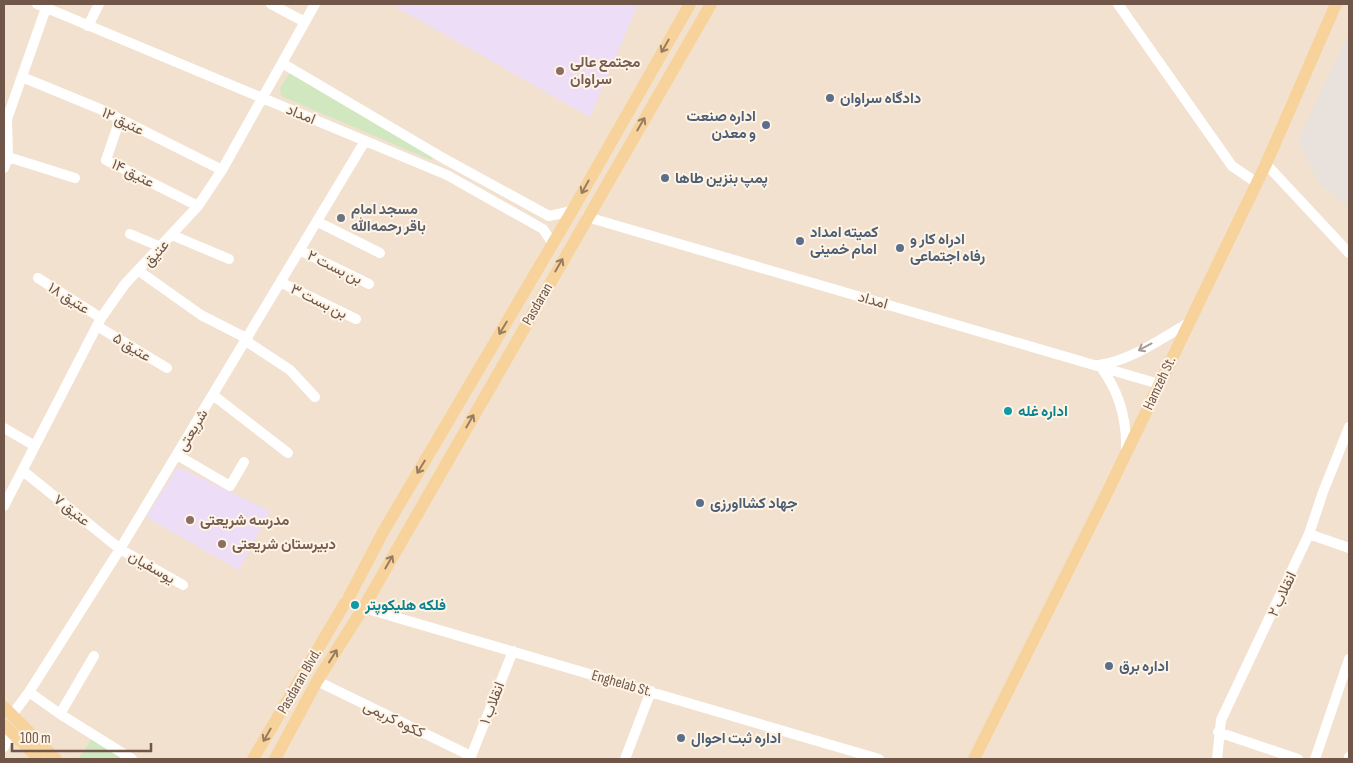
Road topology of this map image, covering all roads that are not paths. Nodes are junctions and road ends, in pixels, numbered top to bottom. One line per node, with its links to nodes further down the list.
1 (99, 4): 10 (street)
2 (271, 4): 9 (street)
3 (315, 4): 9 (street, عتیق)
4 (690, 4): 25 (main road, Pasdaran, one-way to 25)
5 (711, 4): 26 (main road, Pasdaran, one-way to 5)
6 (1118, 4): 23 (street)
7 (1336, 4): 18 (main road, Hamzeh St.)
8 (42, 6): 10 (street, امداد); 12 (street)
9 (305, 22): 11 (street, عتیق)
10 (88, 26): 13 (street, امداد)
11 (282, 63): 13 (street, عتیق); 17 (street)
12 (22, 77): 14 (street, عتیق ۱۲); 16 (street)
13 (263, 98): 15 (street, امداد); 20 (street, عتیق)
14 (120, 119): 20 (street, عتیق ۱۲); 24 (street, عتیق ۱۴)
15 (366, 141): 21 (street, امداد); 27 (street, شریعتی)
16 (6, 150): 19 (street); 22 (street)
17 (443, 158): 21 (street); 25 (street)
18 (1266, 164): 23 (main road, Hamzeh St.); 33 (street)
19 (4, 168)
20 (222, 170): 24 (street, عتیق)
21 (436, 170): 30 (street, امداد)
22 (75, 178)
23 (1257, 184): 42 (main road, Hamzeh St.)
24 (198, 206): 29 (street, عتیق)
25 (572, 211): 26 (main road); 30 (main road, Pasdaran)
26 (587, 217): 44 (street, امداد); 63 (main road, Pasdaran, one-way to 26)
27 (318, 222): 32 (street, شریعتی); 34 (street)
28 (130, 234): 31 (street)
29 (172, 235): 31 (street, عتیق); 35 (street)
30 (553, 244): 62 (main road, Pasdaran, one-way to 62)
31 (161, 247): 36 (street, عتیق)
32 (301, 251): 38 (street, شریعتی); 39 (street, بن بست ۲)
33 (1349, 253)
34 (380, 254)
35 (229, 259)
36 (139, 271): 41 (street, عتیق); 43 (street)
37 (38, 278): 41 (street, عتیق ۱۸)
38 (282, 283): 40 (street, بن بست ۳); 43 (street, شریعتی)
39 (369, 284)
40 (356, 319)
41 (99, 322): 45 (street, عتیق ۵); 51 (street, عتیق)
42 (1188, 323): 44 (street, one-way to 44); 46 (main road, Hamzeh St.)
43 (247, 340): 47 (street, شریعتی); 48 (street)
44 (1099, 365): 46 (street, امداد); 53 (street)
45 (167, 368)
46 (1159, 384): 53 (main road, Hamzeh St.)
47 (214, 395): 52 (street); 54 (street, شریعتی)
48 (315, 397)
49 (1349, 427): 58 (street, انقلاب ۲)
50 (4, 428): 51 (street)
51 (36, 446): 56 (street, عتیق)
52 (288, 453)
53 (1126, 454): 82 (main road, Hamzeh St.)
54 (177, 455): 55 (street); 60 (street, شریعتی)
55 (244, 462)
56 (23, 471): 57 (street, عتیق); 60 (street, عتیق ۷)
57 (4, 506)
58 (1309, 534): 59 (street); 72 (street, انقلاب ۲)
59 (1349, 548)
60 (120, 549): 61 (street, یوسفیان); 69 (street, شریعتی)
61 (183, 585)
62 (347, 600): 63 (main road); 78 (main road, Pasdaran Blvd., one-way to 78)
63 (363, 608): 64 (street, Enghelab St.); 67 (main road, Pasdaran Blvd., one-way to 63)
64 (512, 651): 68 (street, Enghelab St.); 74 (street, انقلاب ۱)
65 (94, 656): 70 (street)
66 (1349, 658): 85 (street)
67 (317, 681): 74 (street, ککوه کریمی); 79 (main road, Pasdaran Blvd.)
68 (651, 691): 80 (street); 81 (street, Enghelab St.)
69 (29, 692): 70 (street); 71 (street, شریعتی)
70 (60, 714): 77 (street)
71 (7, 720): 73 (street, شریعتی); 75 (main road); 76 (main road)
72 (1218, 732): 83 (street, انقلاب ۲); 84 (street)
73 (4, 748)
74 (471, 758)
75 (39, 759)
76 (56, 759)
77 (132, 759)
78 (253, 759)
79 (275, 759)
80 (625, 759)
81 (879, 759)
82 (974, 759)
83 (1217, 759)
84 (1298, 759)
85 (1315, 759)

